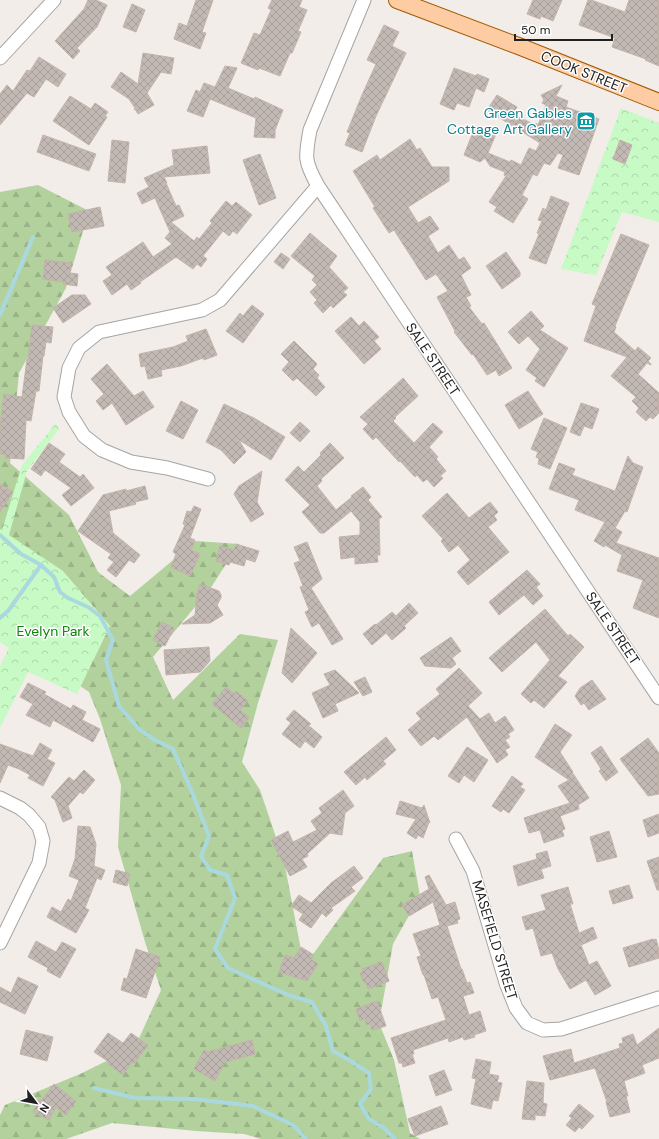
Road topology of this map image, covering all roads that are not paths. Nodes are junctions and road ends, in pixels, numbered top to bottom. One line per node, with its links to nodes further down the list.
1 (54, 0): 4 (street)
2 (364, 0): 6 (street, SALE STREET)
3 (397, 0): 5 (main road, COOK STREET)
4 (0, 58)
5 (659, 102)
6 (318, 186): 7 (street); 8 (street, SALE STREET)
7 (208, 479)
8 (659, 698)
9 (0, 798): 11 (street)
10 (456, 840): 12 (street, MASEFIELD STREET)
11 (0, 943)
12 (659, 998)

